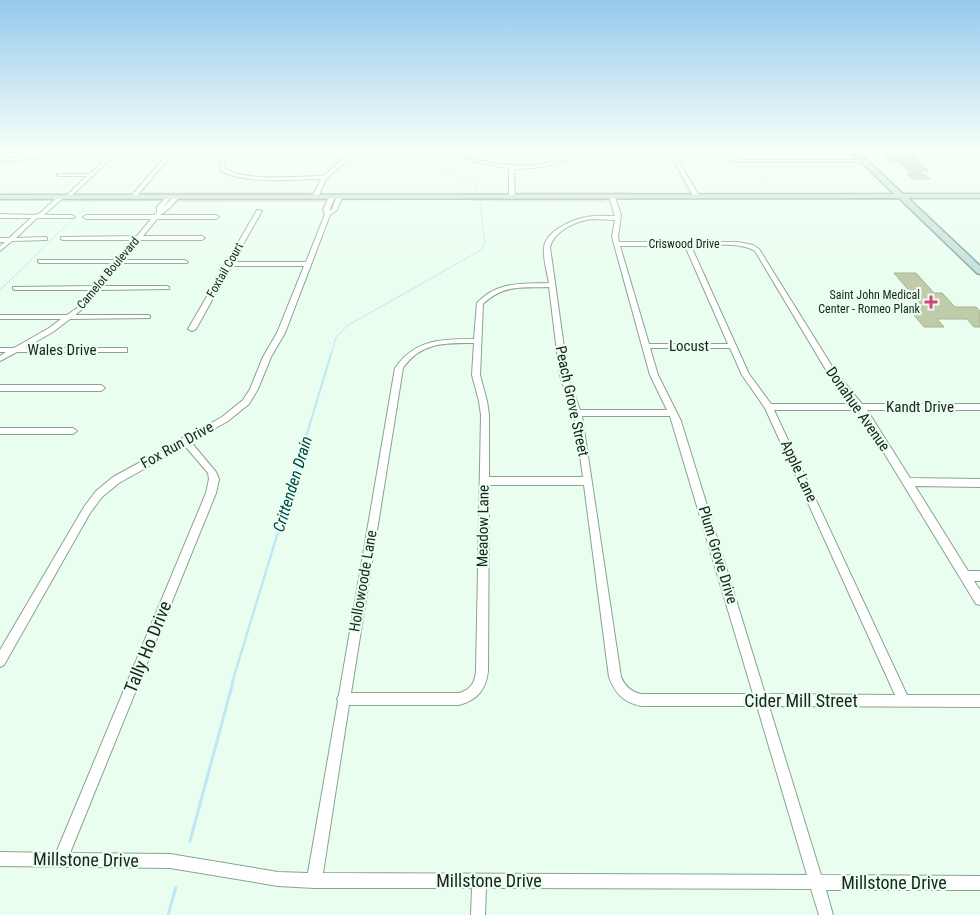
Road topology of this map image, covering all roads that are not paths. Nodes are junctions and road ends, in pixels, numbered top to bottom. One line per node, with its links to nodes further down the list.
1 (68, 192): 11 (street)
2 (138, 192): 12 (street)
3 (318, 192): 14 (street)
4 (512, 192): 16 (street)
5 (694, 192): 7 (street)
6 (896, 192): 8 (street)
7 (696, 196): 8 (street); 17 (street)
8 (901, 196): 9 (street); 43 (street)
9 (980, 196)
10 (0, 197): 11 (street)
11 (61, 197): 12 (street); 18 (street); 19 (street)
12 (133, 197): 13 (street)
13 (172, 197): 14 (street); 21 (street, Camelot Boulevard)
14 (315, 197): 15 (street)
15 (335, 197): 16 (street); 42 (street, Fox Run Drive)
16 (512, 197): 17 (street)
17 (612, 197): 27 (street, Plum Grove Drive)
18 (41, 208): 19 (street); 23 (street)
19 (49, 208): 23 (street)
20 (259, 211): 41 (street, Foxtail Court)
21 (158, 214): 25 (street); 26 (street); 29 (street, Camelot Boulevard)
22 (0, 216): 23 (street)
23 (35, 216): 24 (street); 31 (street)
24 (72, 217)
25 (86, 217)
26 (216, 217)
27 (618, 218): 34 (street, Plum Grove Drive); 44 (street, Peach Grove Street)
28 (64, 238): 29 (street)
29 (138, 238): 30 (street); 39 (street, Camelot Boulevard)
30 (202, 238)
31 (10, 239): 32 (street); 33 (street); 37 (street)
32 (45, 239)
33 (0, 240)
34 (617, 244): 35 (street, Criswood Drive); 53 (street, Plum Grove Drive)
35 (687, 244): 36 (street, Criswood Drive); 54 (street, Apple Lane)
36 (751, 246): 62 (street, Donahue Avenue)
37 (0, 249)
38 (40, 261): 39 (street)
39 (118, 262): 40 (street); 46 (street, Camelot Boulevard)
40 (184, 262)
41 (229, 264): 42 (street); 51 (street, Foxtail Court)
42 (308, 264): 68 (street, Fox Run Drive)
43 (980, 271)
44 (552, 285): 52 (street, Meadow Lane); 64 (street, Peach Grove Street)
45 (15, 288): 46 (street)
46 (97, 288): 47 (street); 49 (street, Camelot Boulevard)
47 (167, 288)
48 (0, 317): 49 (street)
49 (69, 317): 50 (street); 56 (street, Camelot Boulevard)
50 (148, 317)
51 (192, 328)
52 (477, 341): 69 (street, Meadow Lane); 78 (street, Hollowoode Lane)
53 (646, 346): 54 (street, Locust); 65 (street, Plum Grove Drive)
54 (733, 346): 61 (street, Apple Lane)
55 (0, 350): 56 (street, Wales Drive)
56 (16, 350): 57 (street, Wales Drive); 58 (street, Camelot Boulevard)
57 (124, 350)
58 (0, 359)
59 (0, 388): 60 (street)
60 (101, 388)
61 (769, 407): 62 (street, Kandt Drive); 80 (street, Apple Lane)
62 (860, 407): 63 (street, Kandt Drive); 71 (street, Donahue Avenue)
63 (980, 407)
64 (577, 413): 65 (street); 70 (street, Peach Grove Street)
65 (674, 413): 79 (street, Plum Grove Drive)
66 (0, 431): 67 (street)
67 (72, 432)
68 (185, 440): 76 (street, Fox Run Drive); 83 (street, Tally Ho Drive)
69 (484, 481): 70 (street); 78 (street, Meadow Lane)
70 (587, 482): 77 (street, Peach Grove Street)
71 (907, 482): 72 (street); 73 (street, Donahue Avenue)
72 (980, 483)
73 (966, 576): 74 (street); 75 (street, Donahue Avenue)
74 (980, 576)
75 (980, 600)
76 (0, 661)
77 (624, 693): 79 (street, Cider Mill Street)
78 (343, 699): 84 (street, Hollowoode Lane)
79 (762, 701): 80 (street, Cider Mill Street); 87 (street, Plum Grove Drive)
80 (904, 701): 81 (street, Cider Mill Street)
81 (980, 701)
82 (0, 859): 83 (street, Millstone Drive)
83 (60, 860): 84 (street, Millstone Drive)
84 (314, 880): 85 (street, Millstone Drive)
85 (479, 881): 87 (street, Millstone Drive); 88 (street)
86 (980, 883): 87 (street, Millstone Drive)
87 (817, 884): 89 (street, Plum Grove Drive)
88 (478, 915)
89 (826, 915)

